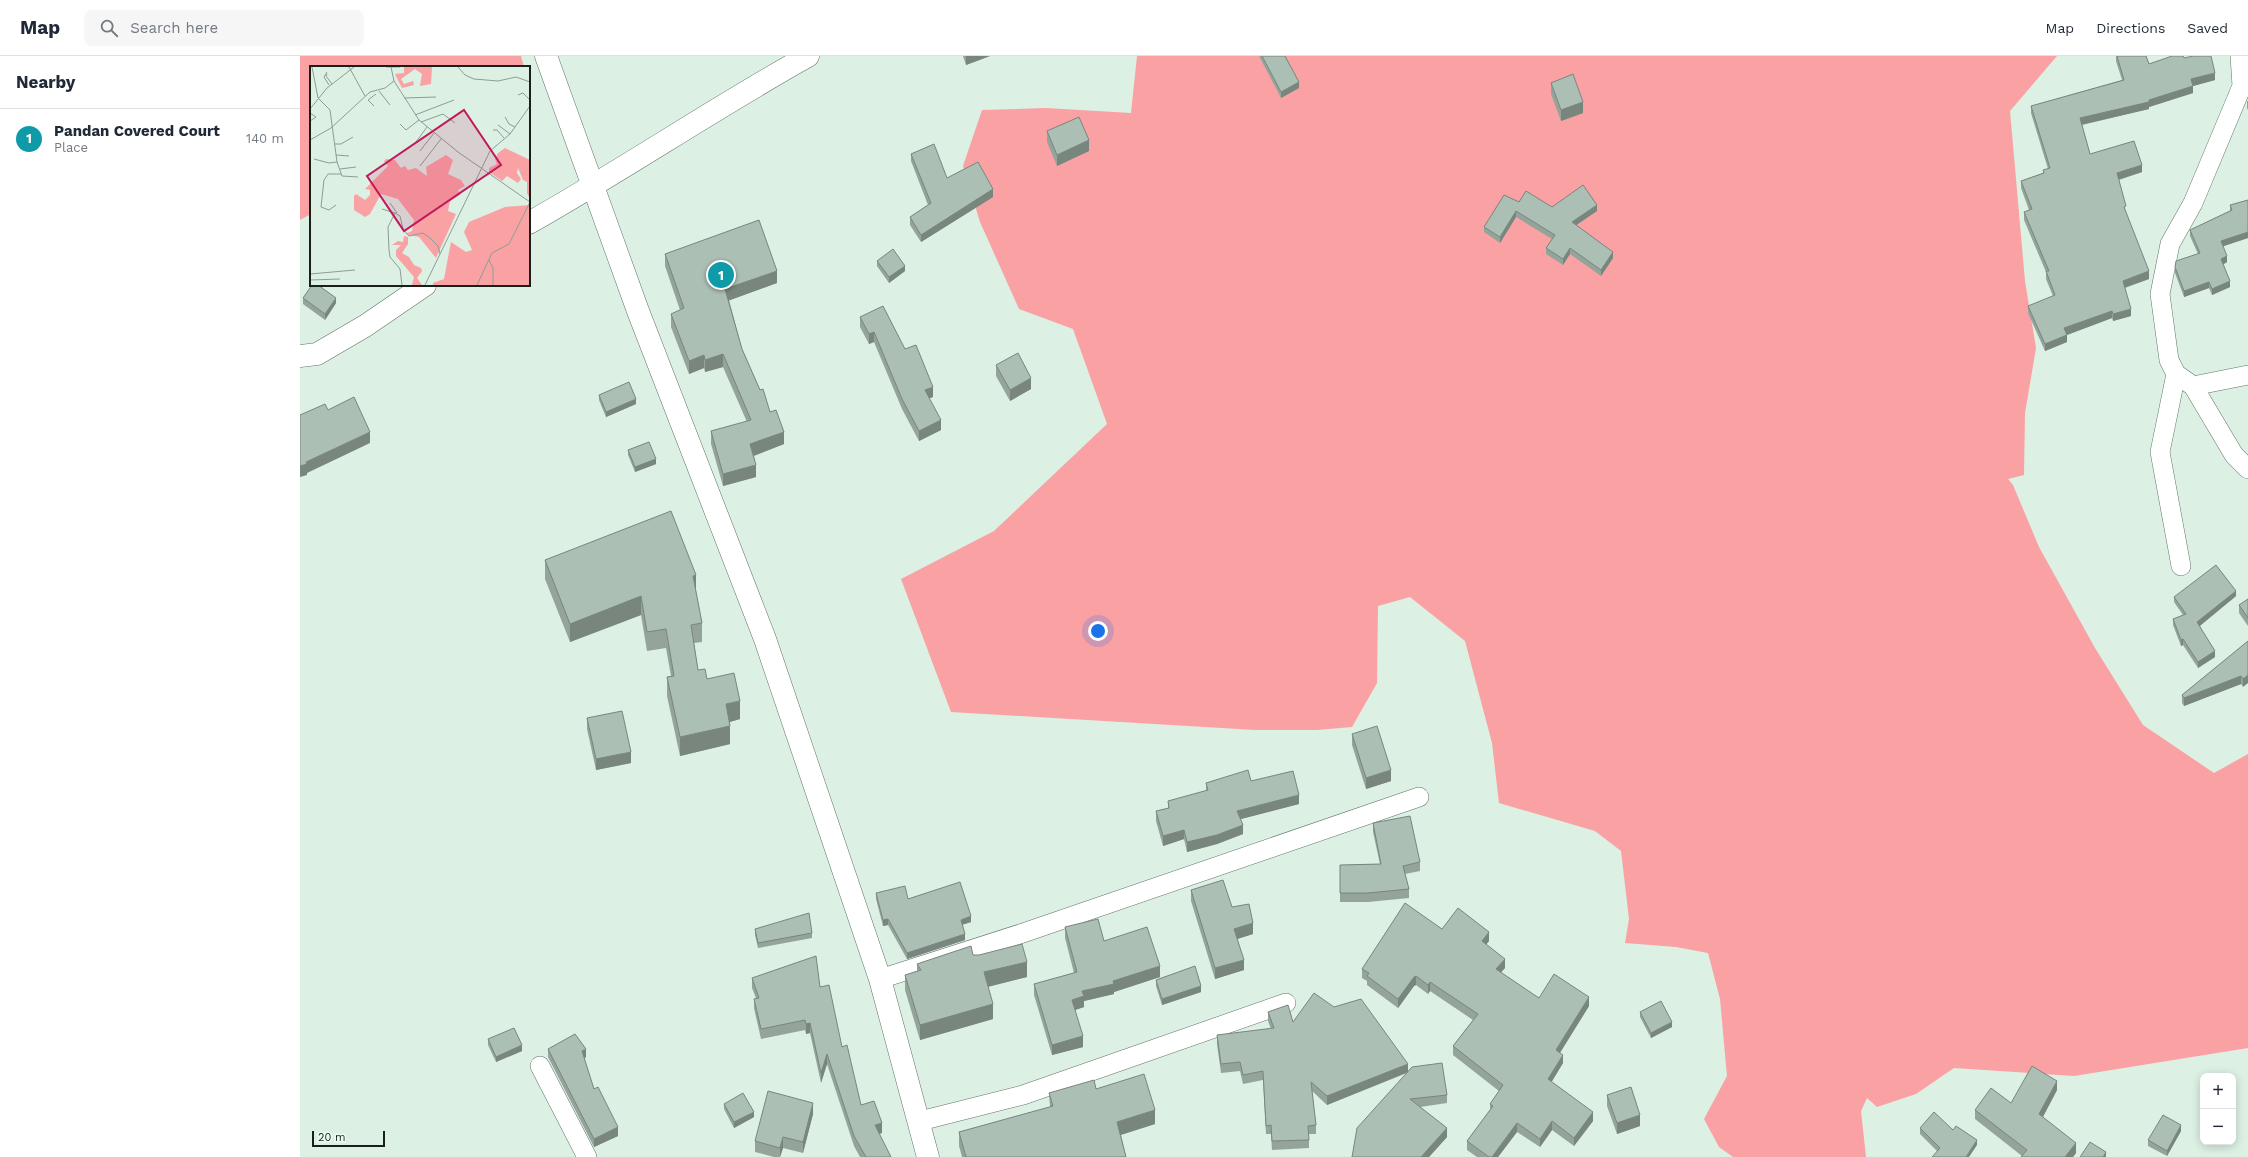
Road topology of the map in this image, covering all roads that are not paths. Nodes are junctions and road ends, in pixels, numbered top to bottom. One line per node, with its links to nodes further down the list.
1 (546, 56): 4 (street)
2 (808, 56): 4 (street)
3 (2240, 56): 8 (street)
4 (592, 187): 5 (street); 14 (street)
5 (530, 222)
6 (424, 286): 7 (street)
7 (300, 356)
8 (2176, 374): 10 (street); 12 (street)
9 (2248, 375): 10 (street)
10 (2193, 386): 11 (street)
11 (2248, 470)
12 (2181, 566)
13 (1419, 797): 14 (street)
14 (880, 979): 17 (street)
15 (1286, 1003): 17 (street)
16 (540, 1066): 18 (street)
17 (920, 1121): 19 (street)
18 (587, 1157)
19 (928, 1157)

